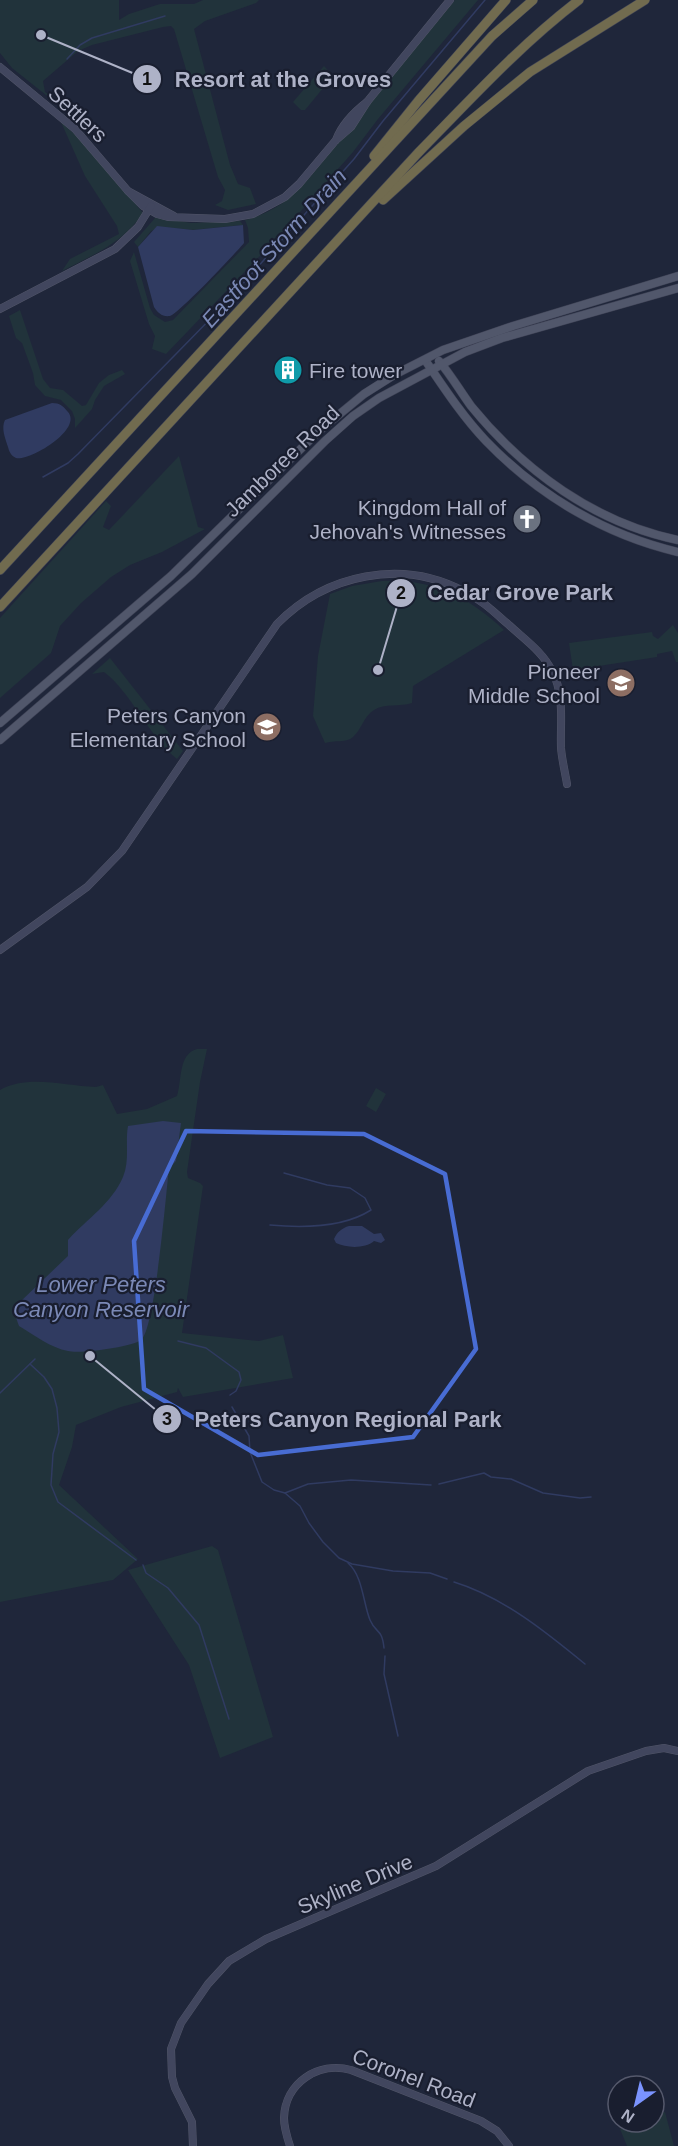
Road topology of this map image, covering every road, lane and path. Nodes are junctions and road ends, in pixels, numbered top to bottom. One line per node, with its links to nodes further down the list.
1 (450, 0): 8 (street, Settlers)
2 (506, 0): 7 (highway)
3 (533, 0): 7 (highway)
4 (579, 0): 9 (highway)
5 (645, 0): 9 (highway)
6 (0, 67): 8 (street, Settlers)
7 (335, 206): 19 (highway)
8 (151, 207): 12 (street)
9 (356, 223): 20 (highway)
10 (678, 276): 13 (main road, Jamboree Road)
11 (678, 288): 15 (main road, Jamboree Road)
12 (0, 309)
13 (435, 355): 14 (main road, Jamboree Road); 15 (main road)
14 (425, 360): 16 (main road); 21 (main road, Jamboree Road)
15 (441, 364): 16 (main road, Jamboree Road); 17 (main road)
16 (432, 369): 18 (main road); 22 (main road, Jamboree Road)
17 (678, 540)
18 (678, 552)
19 (0, 570)
20 (0, 607)
21 (0, 723)
22 (0, 740)
23 (567, 784): 24 (street)
24 (0, 950)
25 (678, 1751): 26 (street, Skyline Drive)
26 (193, 2146)
27 (290, 2146): 28 (street, Coronel Road)
28 (509, 2146)

